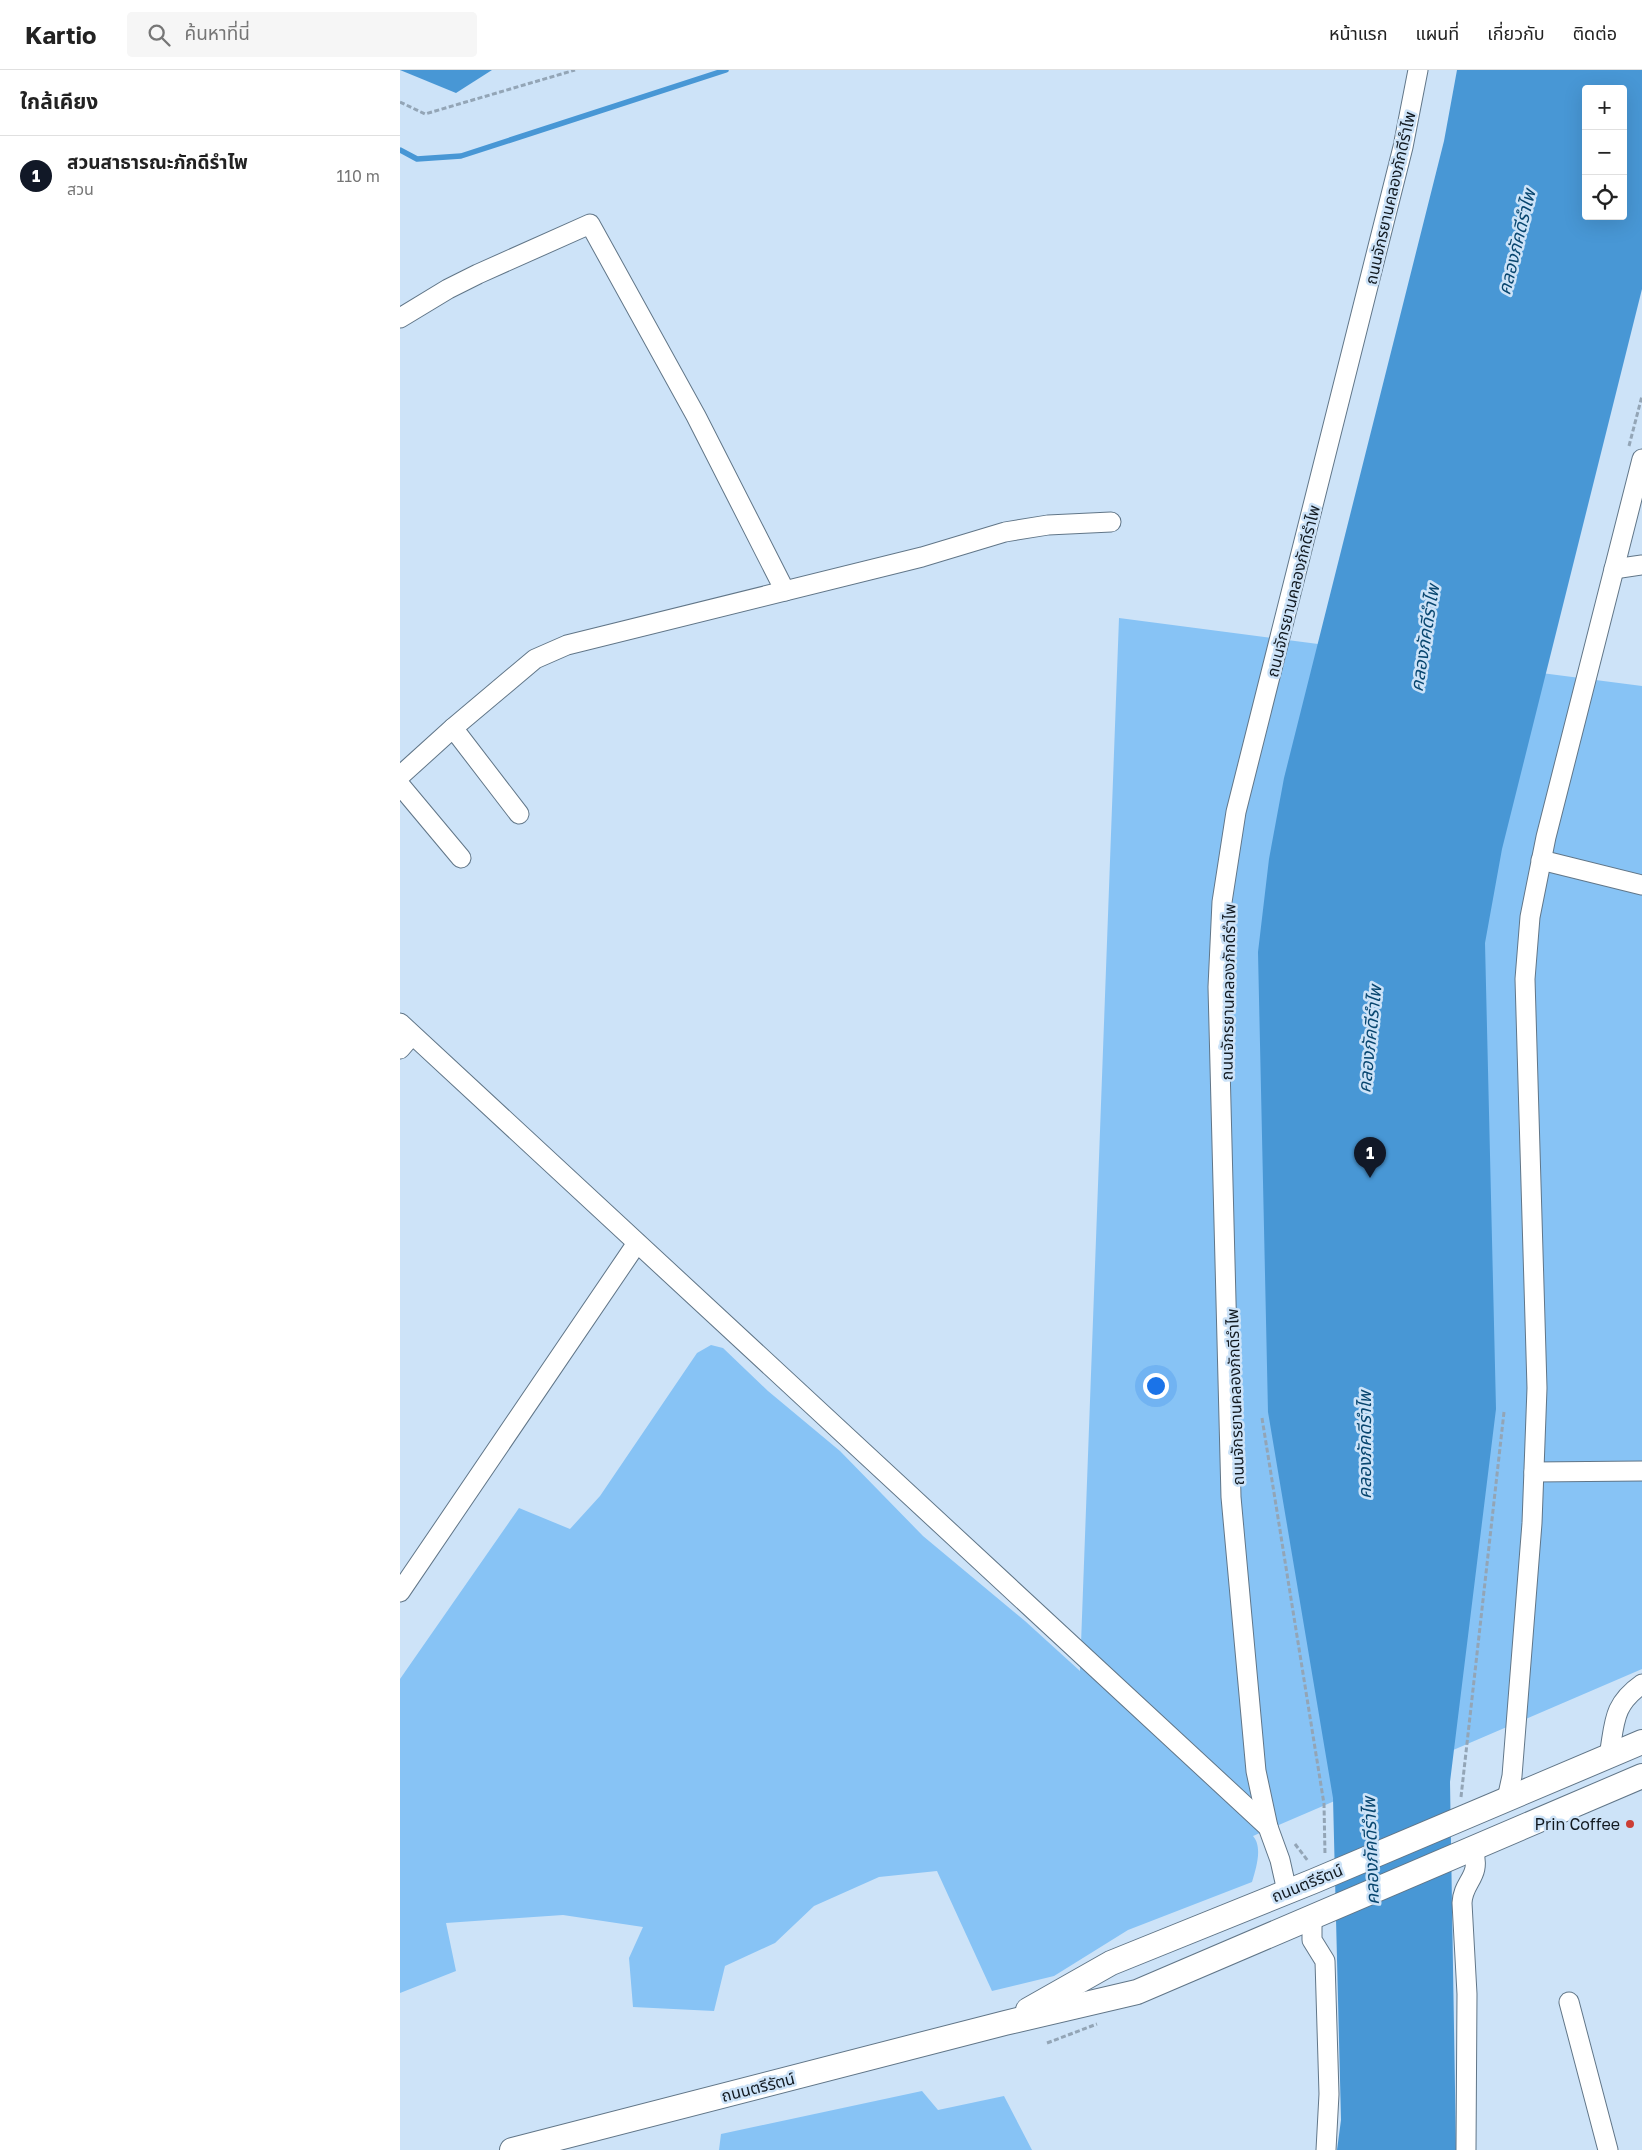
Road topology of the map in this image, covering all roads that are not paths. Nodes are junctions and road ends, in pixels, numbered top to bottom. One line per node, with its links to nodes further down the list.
1 (1418, 70): 26 (street)
2 (400, 318): 7 (street)
3 (1642, 459): 6 (street)
4 (1111, 522): 7 (street)
5 (1642, 565): 6 (street)
6 (1614, 569): 13 (street)
7 (784, 591): 8 (street)
8 (453, 728): 9 (street); 11 (street)
9 (400, 776)
10 (400, 785): 12 (street)
11 (519, 814)
12 (461, 858)
13 (1541, 860): 14 (street); 19 (street)
14 (1642, 884)
15 (406, 1029): 16 (street); 17 (street)
16 (400, 1049)
17 (636, 1242): 20 (street); 26 (street)
18 (1642, 1471): 19 (street)
19 (1534, 1472): 25 (street)
20 (400, 1592)
21 (1642, 1684): 23 (street)
22 (1642, 1742): 23 (main road, ถนนตรีรัตน์)
23 (1609, 1756): 25 (main road, ถนนตรีรัตน์)
24 (1642, 1776): 27 (main road, ถนนตรีรัตน์)
25 (1507, 1799): 28 (main road, ถนนตรีรัตน์)
26 (1268, 1826): 28 (street)
27 (1473, 1849): 29 (main road, ถนนตรีรัตน์); 34 (street)
28 (1287, 1891): 31 (main road, ถนนตรีรัตน์)
29 (1312, 1918): 31 (main road, ถนนตรีรัตน์); 33 (street)
30 (1569, 2002): 35 (street)
31 (1005, 2023): 32 (main road, ถนนตรีรัตน์)
32 (512, 2150)
33 (1326, 2150)
34 (1466, 2150)
35 (1608, 2150)

